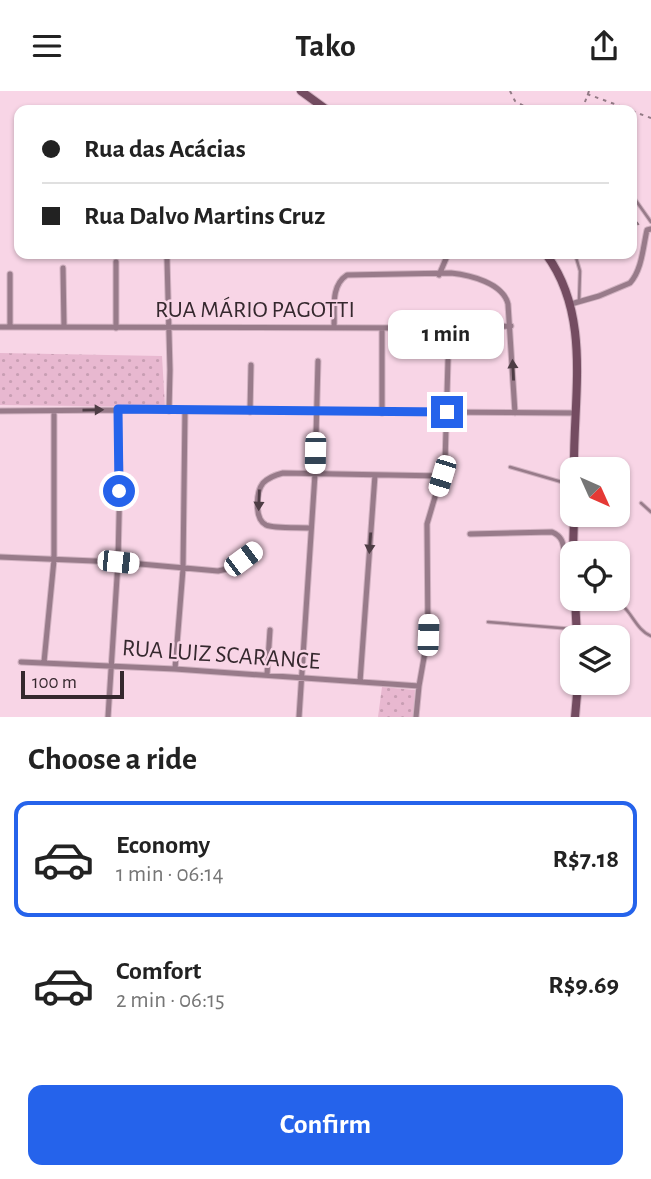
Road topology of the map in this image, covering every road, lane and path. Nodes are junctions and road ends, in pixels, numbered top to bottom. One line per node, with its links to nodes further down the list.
1 (301, 91): 4 (street)
2 (509, 92): 5 (path)
3 (588, 92): 6 (path)
4 (320, 105)
5 (522, 105)
6 (619, 105)
7 (637, 202): 8 (lane)
8 (651, 222)
9 (649, 229): 18 (street)
10 (167, 259): 25 (street)
11 (446, 259): 17 (street)
12 (552, 259): 18 (street)
13 (576, 259): 18 (lane)
14 (116, 262): 24 (street)
15 (63, 268): 19 (street)
16 (10, 274): 21 (street)
17 (439, 275): 22 (street); 23 (street)
18 (575, 303): 40 (street)
19 (64, 326): 21 (street, RUA MÁRIO PAGOTTI); 24 (street, RUA MÁRIO PAGOTTI)
20 (0, 327): 21 (street, RUA MÁRIO PAGOTTI)
21 (10, 327)
22 (334, 327): 25 (street, RUA MÁRIO PAGOTTI); 26 (street, RUA MÁRIO PAGOTTI)
23 (511, 327): 26 (street, RUA MÁRIO PAGOTTI); 38 (street, one-way to 23)
24 (116, 328): 25 (street, RUA MÁRIO PAGOTTI)
25 (168, 328): 33 (street)
26 (382, 328): 39 (street)
27 (448, 360): 37 (street)
28 (318, 361): 36 (street)
29 (251, 365): 35 (street)
30 (118, 409): 32 (street, one-way to 30); 33 (street); 55 (street)
31 (0, 411): 32 (street)
32 (54, 411): 54 (street)
33 (169, 411): 34 (street)
34 (185, 411): 35 (street); 56 (street)
35 (250, 412): 36 (street)
36 (316, 412): 39 (street); 43 (street)
37 (447, 412): 38 (street); 39 (street); 45 (street)
38 (515, 412): 40 (street)
39 (382, 413)
40 (575, 413): 41 (street)
41 (574, 457)
42 (510, 467): 46 (lane)
43 (315, 474): 44 (street); 49 (street); 49 (street, one-way to 49)
44 (375, 475): 45 (street); 70 (street, one-way to 70)
45 (442, 476): 71 (street)
46 (560, 482)
47 (641, 503): 48 (lane)
48 (651, 512)
49 (311, 528): 69 (street)
50 (470, 534): 51 (street)
51 (562, 541)
52 (254, 551): 56 (street)
53 (0, 557): 54 (street)
54 (54, 560): 55 (street); 65 (street)
55 (118, 562): 56 (street); 66 (street)
56 (183, 569): 67 (street)
57 (576, 611): 60 (street)
58 (628, 611): 63 (lane)
59 (488, 622): 62 (lane)
60 (577, 625)
61 (270, 630): 68 (street)
62 (560, 631)
63 (651, 636)
64 (21, 661): 65 (street, RUA LUIZ SCARANCE)
65 (44, 662): 66 (street, RUA LUIZ SCARANCE)
66 (111, 666): 67 (street, RUA LUIZ SCARANCE); 73 (street)
67 (175, 669): 68 (street, RUA LUIZ SCARANCE)
68 (267, 675): 69 (street, RUA LUIZ SCARANCE)
69 (302, 678): 70 (street, RUA LUIZ SCARANCE); 74 (street)
70 (360, 682): 71 (street, RUA LUIZ SCARANCE)
71 (419, 686): 75 (street)
72 (577, 695): 76 (street)
73 (107, 717)
74 (299, 717)
75 (416, 717)
76 (575, 717)

